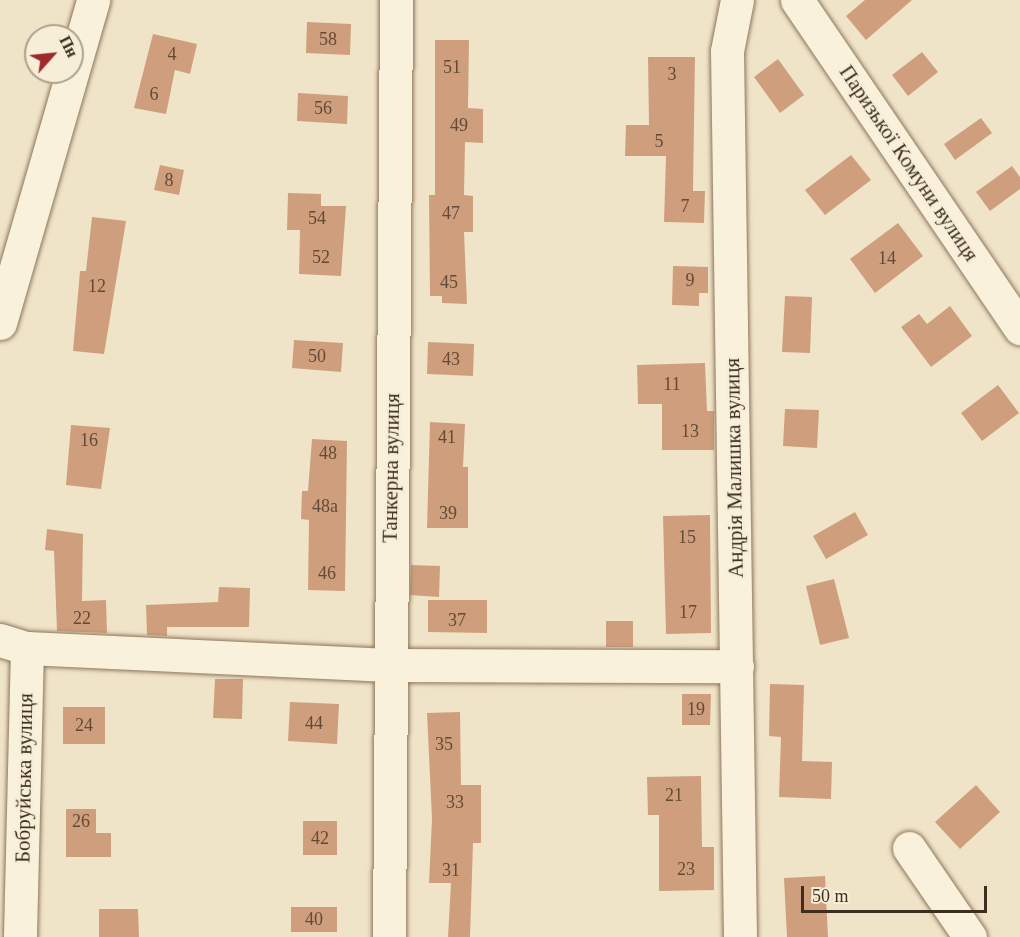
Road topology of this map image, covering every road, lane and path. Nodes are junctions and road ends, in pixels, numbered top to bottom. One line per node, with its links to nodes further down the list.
1 (93, 0): 5 (street)
2 (396, 0): 8 (street, Танкерна вулиця)
3 (737, 0): 9 (street, Андрія Малишка вулиця)
4 (797, 0): 6 (street, Паризької Комуни вулиця)
5 (0, 324)
6 (1020, 328)
7 (14, 644): 8 (street); 11 (street, Бобруйська вулиця)
8 (389, 665): 9 (street); 12 (street, Танкерна вулиця)
9 (737, 666): 13 (street, Андрія Малишка вулиця)
10 (909, 848): 14 (street)
11 (20, 937)
12 (389, 937)
13 (740, 937)
14 (970, 937)

